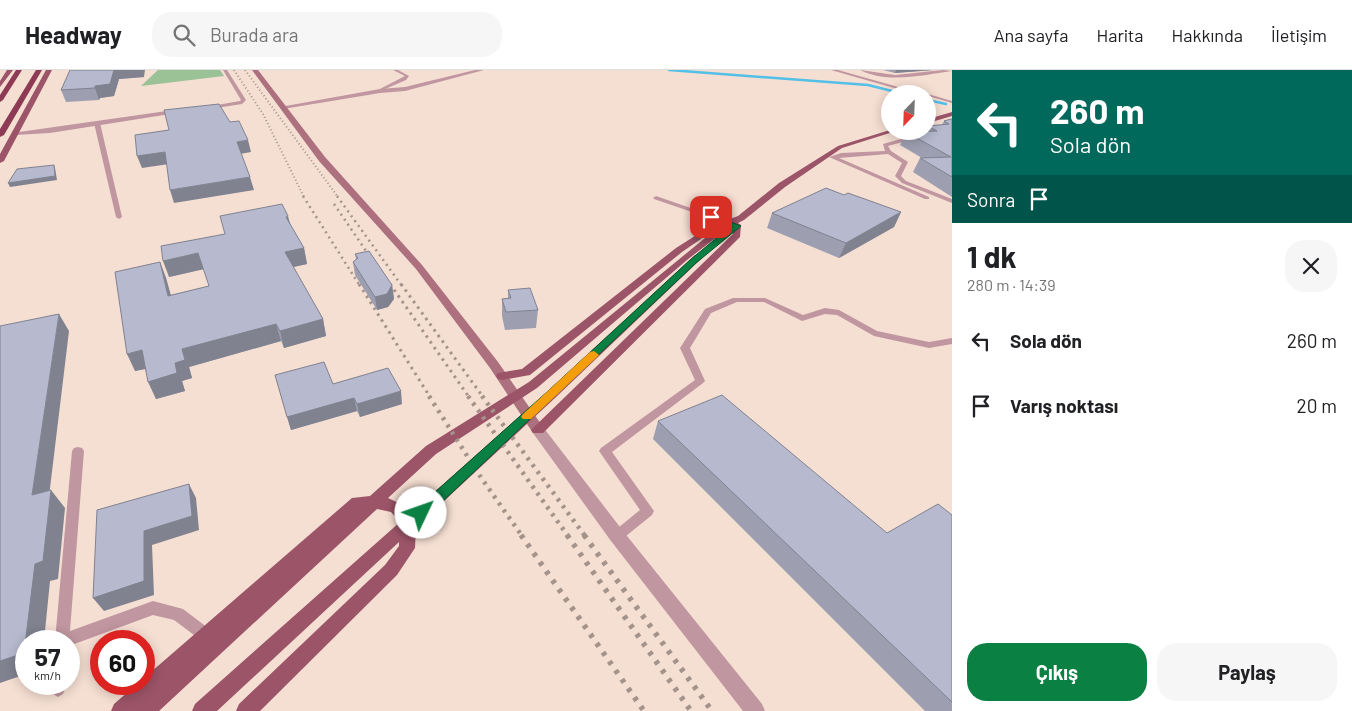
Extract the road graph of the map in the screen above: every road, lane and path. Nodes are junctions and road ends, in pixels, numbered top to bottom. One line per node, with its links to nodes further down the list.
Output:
1 (10, 70): 12 (main road)
2 (19, 70): 16 (highway)
3 (39, 70): 24 (highway)
4 (49, 70): 23 (main road)
5 (226, 70): 18 (lane)
6 (255, 70): 19 (main road)
7 (395, 70): 14 (lane)
8 (482, 70): 14 (street)
9 (833, 70): 13 (lane)
10 (862, 70): 11 (lane)
11 (952, 70)
12 (0, 85)
13 (888, 85)
14 (380, 91): 19 (street)
15 (936, 97): 17 (lane)
16 (0, 100)
17 (952, 102)
18 (240, 103): 22 (street)
19 (283, 107): 37 (main road)
20 (952, 114): 21 (main road)
21 (936, 119)
22 (97, 123): 23 (street); 33 (lane)
23 (15, 133): 29 (main road)
24 (0, 135)
25 (881, 135): 28 (main road)
26 (902, 140): 27 (lane)
27 (889, 152): 28 (lane); 31 (lane)
28 (831, 157): 32 (lane); 34 (main road)
29 (0, 161)
30 (656, 198): 34 (lane)
31 (952, 202)
32 (952, 208)
33 (118, 217)
34 (735, 222): 35 (main road); 37 (main road); 38 (main road)
35 (689, 260): 45 (main road); 46 (main road)
36 (952, 341): 40 (lane)
37 (502, 376): 38 (main road)
38 (538, 430): 40 (street)
39 (78, 451): 41 (lane)
40 (617, 536): 48 (street)
41 (63, 630)
42 (80, 634): 43 (lane)
43 (207, 636): 44 (main road); 47 (main road)
44 (121, 711)
45 (144, 711)
46 (202, 711)
47 (246, 711)
48 (755, 711)

